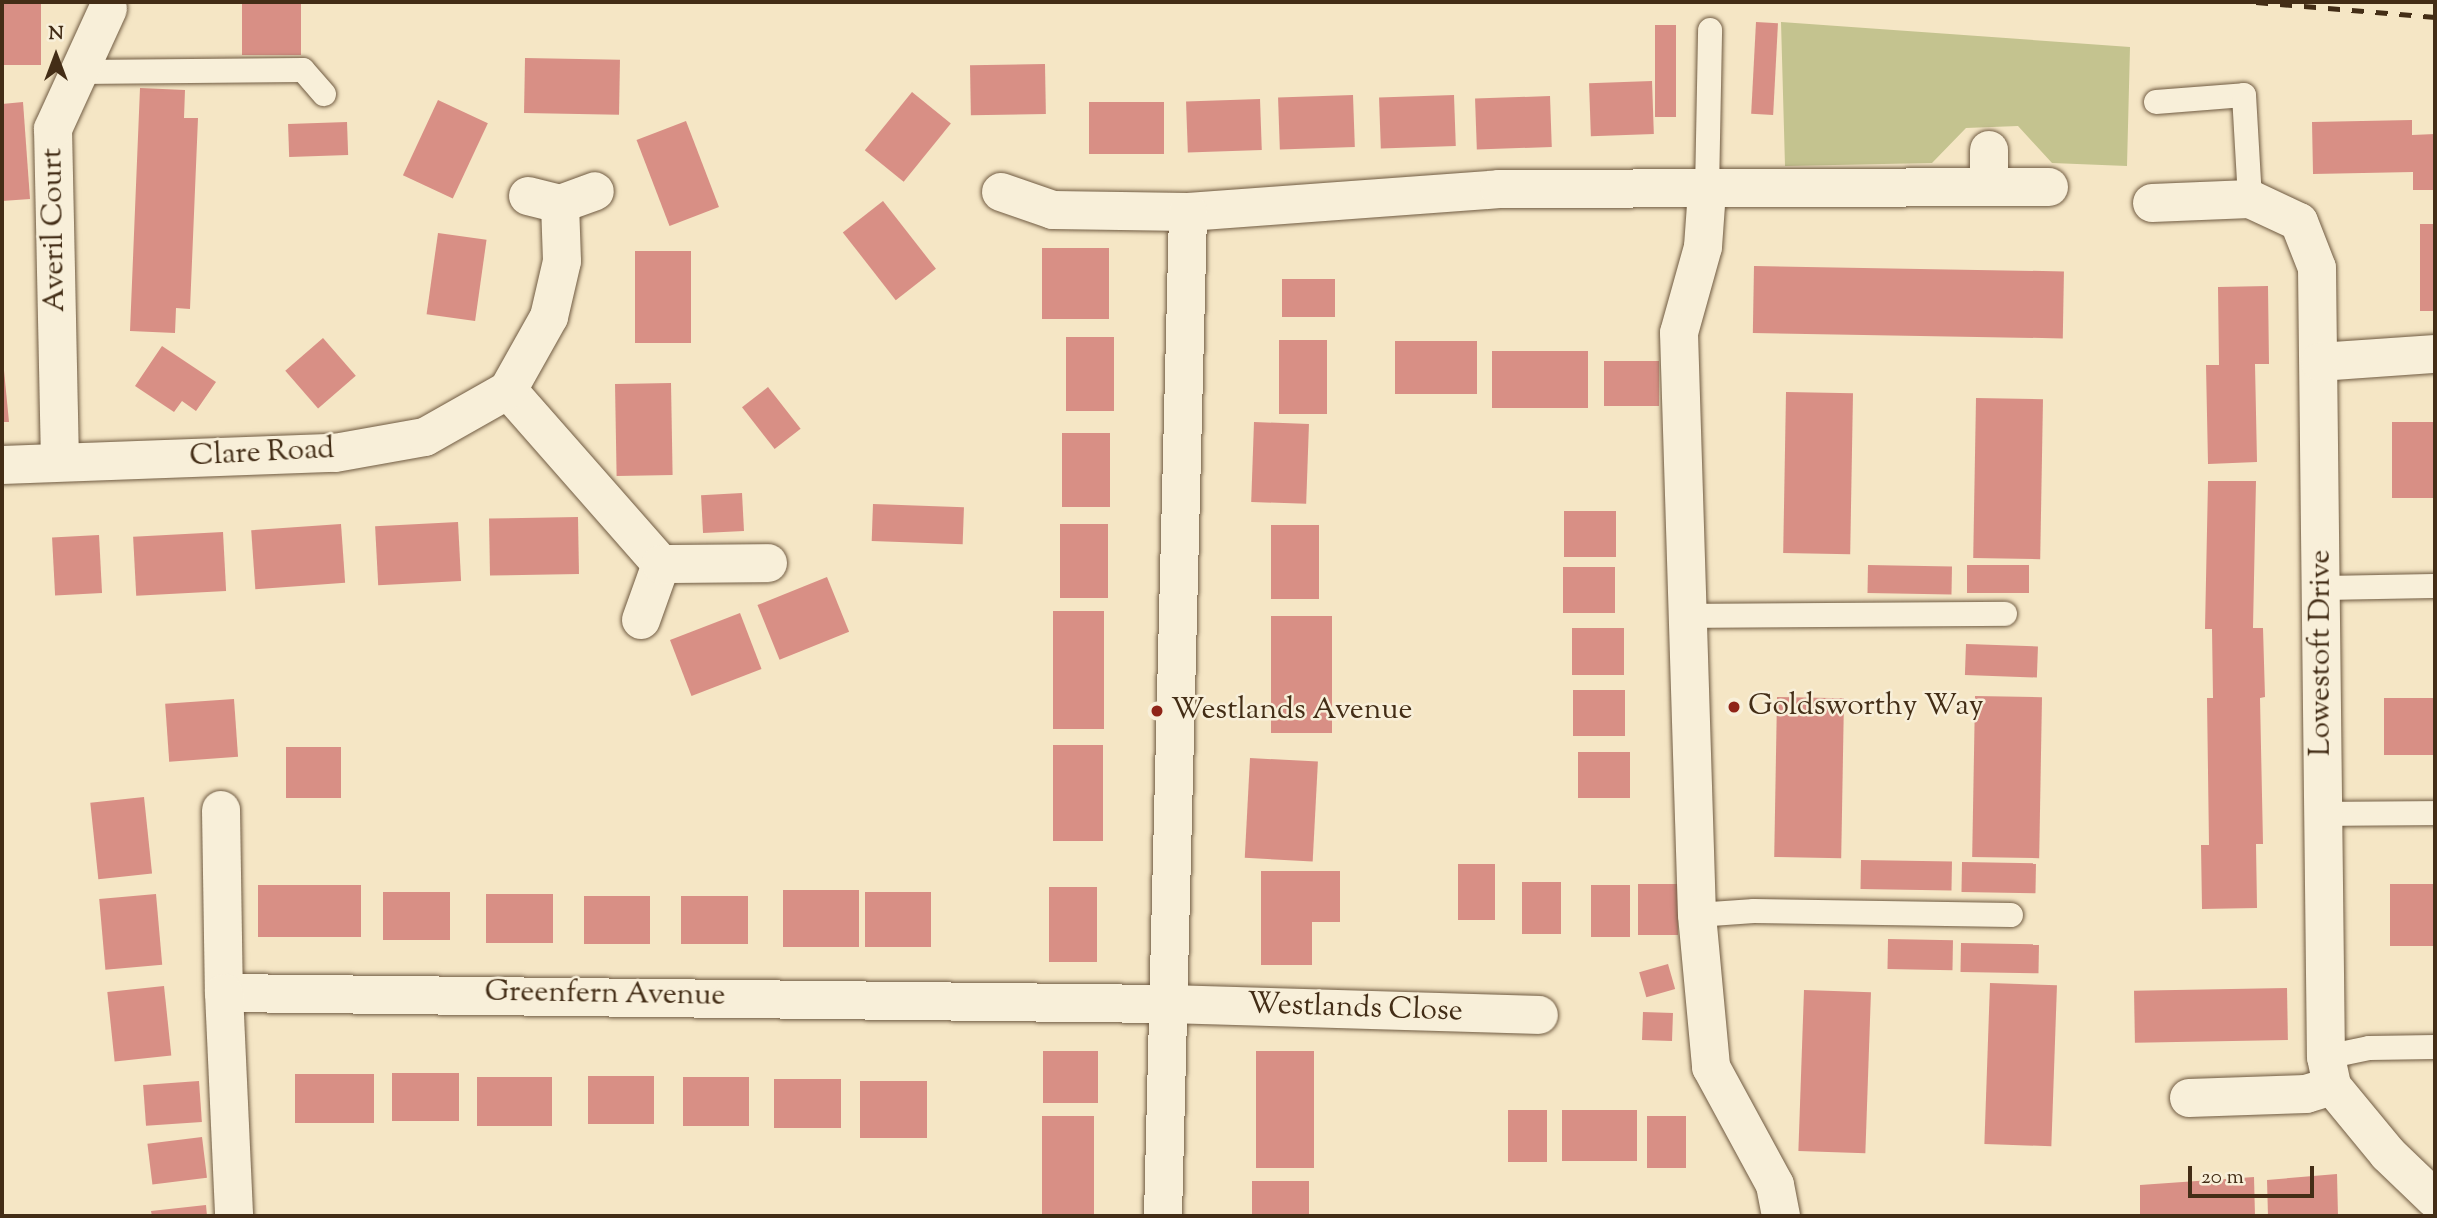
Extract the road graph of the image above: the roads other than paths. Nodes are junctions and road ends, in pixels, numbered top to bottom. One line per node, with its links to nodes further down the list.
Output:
1 (108, 9): 3 (street, Averil Court)
2 (1710, 30): 7 (lane)
3 (79, 72): 4 (lane); 16 (street, Averil Court)
4 (324, 94)
5 (2156, 102): 10 (lane)
6 (2049, 187): 7 (street)
7 (1706, 191): 12 (street); 23 (street)
8 (1001, 192): 12 (street)
9 (561, 197): 15 (street)
10 (2250, 199): 11 (street, Lowestoft Drive); 14 (street, Lowestoft Drive)
11 (2152, 203)
12 (1188, 212): 31 (street)
13 (2435, 354): 14 (street)
14 (2320, 362): 21 (street, Lowestoft Drive)
15 (508, 390): 16 (street, Clare Road); 19 (street)
16 (60, 462): 17 (street, Clare Road)
17 (2, 465)
18 (768, 563): 19 (street)
19 (661, 564): 24 (street)
20 (2435, 586): 21 (lane)
21 (2322, 588): 27 (street, Lowestoft Drive)
22 (2005, 614): 23 (lane)
23 (1686, 616): 28 (street)
24 (641, 620)
25 (221, 810): 30 (street)
26 (2435, 813): 27 (lane)
27 (2323, 814): 34 (street, Lowestoft Drive)
28 (1697, 915): 29 (lane); 39 (street)
29 (2011, 915)
30 (224, 993): 31 (street, Greenfern Avenue); 37 (street)
31 (1170, 1004): 32 (street, Westlands Close); 38 (street)
32 (1539, 1015)
33 (2435, 1047): 34 (lane)
34 (2329, 1071): 35 (street); 36 (street)
35 (2189, 1098)
36 (2435, 1199)
37 (234, 1216)
38 (1163, 1216)
39 (1781, 1216)

